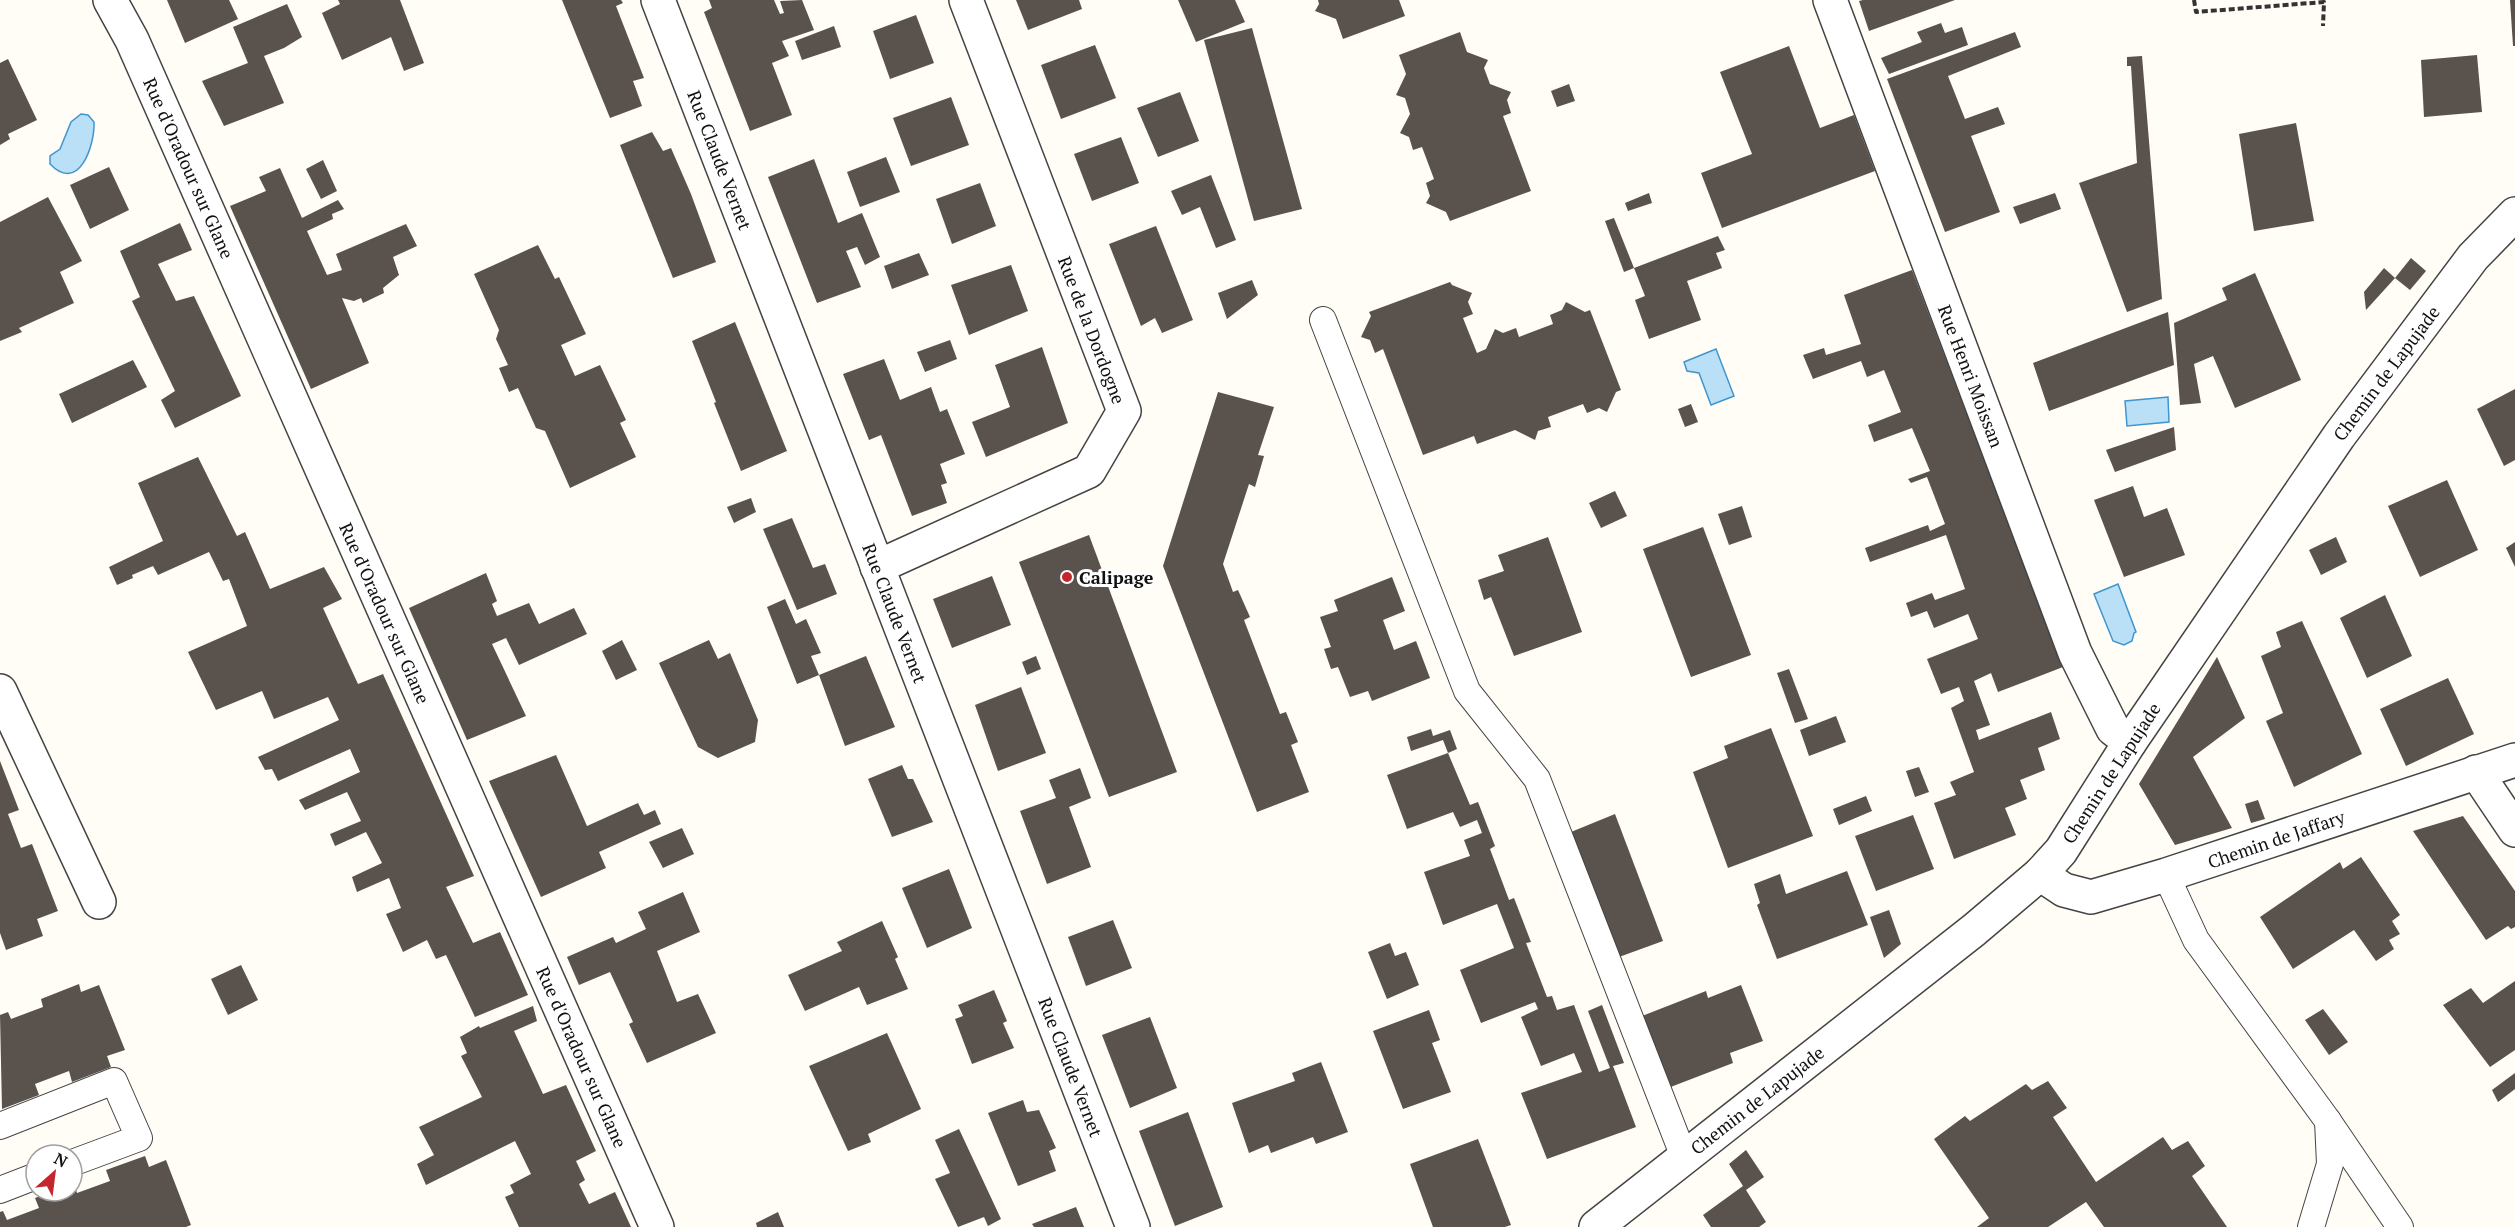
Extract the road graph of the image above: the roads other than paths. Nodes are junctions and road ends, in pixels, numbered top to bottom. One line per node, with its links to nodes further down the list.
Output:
1 (110, 0): 22 (street, Rue d'Oradour sur Glane)
2 (658, 0): 7 (street, Rue Claude Vernet)
3 (966, 0): 7 (street, Rue de la Dordogne)
4 (1830, 0): 9 (street, Rue Henri Moissan)
5 (2515, 214): 9 (street, Chemin de Lapujade)
6 (1323, 320): 18 (lane)
7 (877, 567): 23 (street, Rue Claude Vernet)
8 (0, 691): 15 (street)
9 (2130, 742): 13 (street, Chemin de Lapujade)
10 (2515, 760): 11 (street, Chemin de Jaffary)
11 (2476, 772): 12 (street); 14 (street, Chemin de Jaffary)
12 (2515, 830)
13 (2040, 874): 14 (street, Chemin de Jaffary); 18 (street, Chemin de Lapujade)
14 (2166, 876): 16 (lane)
15 (99, 902)
16 (2328, 1121): 25 (lane); 26 (lane)
17 (0, 1126): 19 (lane)
18 (1684, 1157): 24 (street, Chemin de Lapujade)
19 (84, 1159)
20 (24, 1181): 21 (lane)
21 (0, 1190)
22 (657, 1227)
23 (1133, 1227)
24 (1596, 1227)
25 (2311, 1227)
26 (2400, 1227)

